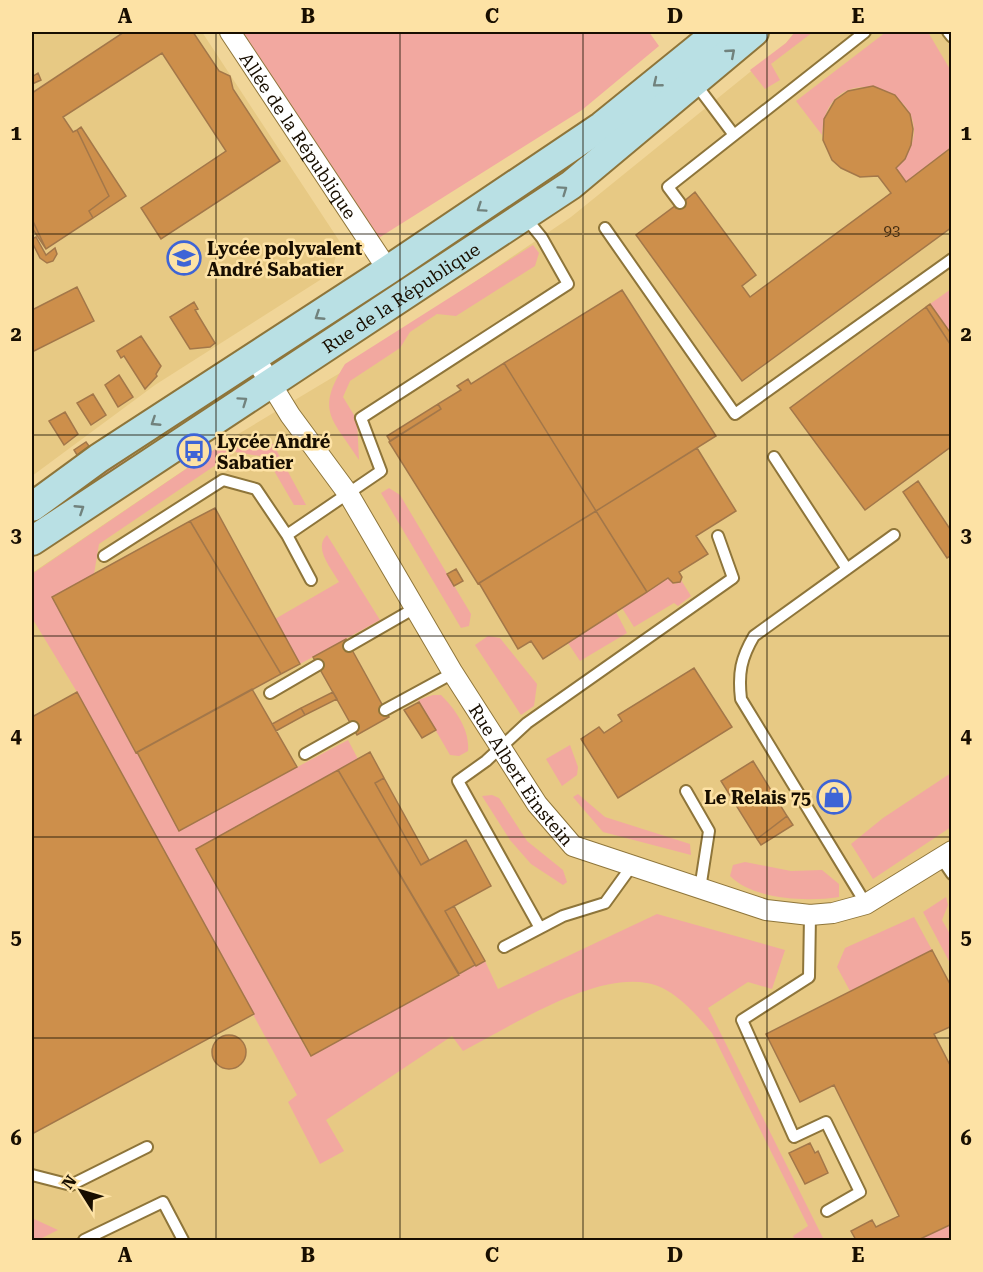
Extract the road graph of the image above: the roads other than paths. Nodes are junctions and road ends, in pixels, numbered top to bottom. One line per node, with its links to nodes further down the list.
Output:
1 (230, 32): 13 (street, Allée de la République)
2 (718, 32): 13 (main road, Rue de la République, one-way to 13)
3 (754, 32): 7 (main road, Rue de la République, one-way to 3)
4 (865, 32): 8 (lane)
5 (948, 32): 6 (lane)
6 (951, 37)
7 (695, 83): 8 (lane); 10 (main road, Rue de la République, one-way to 7)
8 (734, 135): 9 (lane)
9 (680, 203)
10 (525, 216): 15 (main road, Rue de la République); 17 (lane)
11 (605, 228): 12 (lane)
12 (951, 259)
13 (388, 270): 14 (main road, Rue de la République, one-way to 14)
14 (255, 358): 15 (street, Rue Albert Einstein); 18 (main road, Rue de la République, one-way to 18)
15 (269, 383): 17 (street, Rue Albert Einstein); 22 (main road, Rue de la République, one-way to 15)
16 (774, 457): 24 (lane)
17 (349, 495): 19 (lane); 26 (street, Rue Albert Einstein)
18 (32, 507)
19 (287, 535): 23 (lane); 25 (lane)
20 (894, 535): 24 (lane)
21 (718, 536): 33 (lane)
22 (32, 541)
23 (104, 556)
24 (847, 569): 39 (lane)
25 (311, 580)
26 (415, 608): 27 (lane); 29 (street, Rue Albert Einstein)
27 (350, 646)
28 (318, 664): 30 (lane)
29 (453, 673): 31 (lane); 33 (street, Rue Albert Einstein)
30 (270, 693)
31 (385, 710)
32 (353, 727): 34 (lane)
33 (502, 746): 37 (street, Rue Albert Einstein); 41 (lane)
34 (305, 754)
35 (686, 791): 38 (lane)
36 (948, 861): 39 (street, Rue Albert Einstein)
37 (631, 867): 38 (street, Rue Albert Einstein); 41 (lane)
38 (700, 889): 40 (street, Rue Albert Einstein)
39 (866, 904): 40 (street, Rue Albert Einstein)
40 (810, 915): 45 (lane)
41 (540, 928): 42 (lane)
42 (504, 947)
43 (147, 1147): 44 (lane)
44 (32, 1175)
45 (827, 1211)
46 (84, 1240): 47 (lane)
47 (183, 1240)

